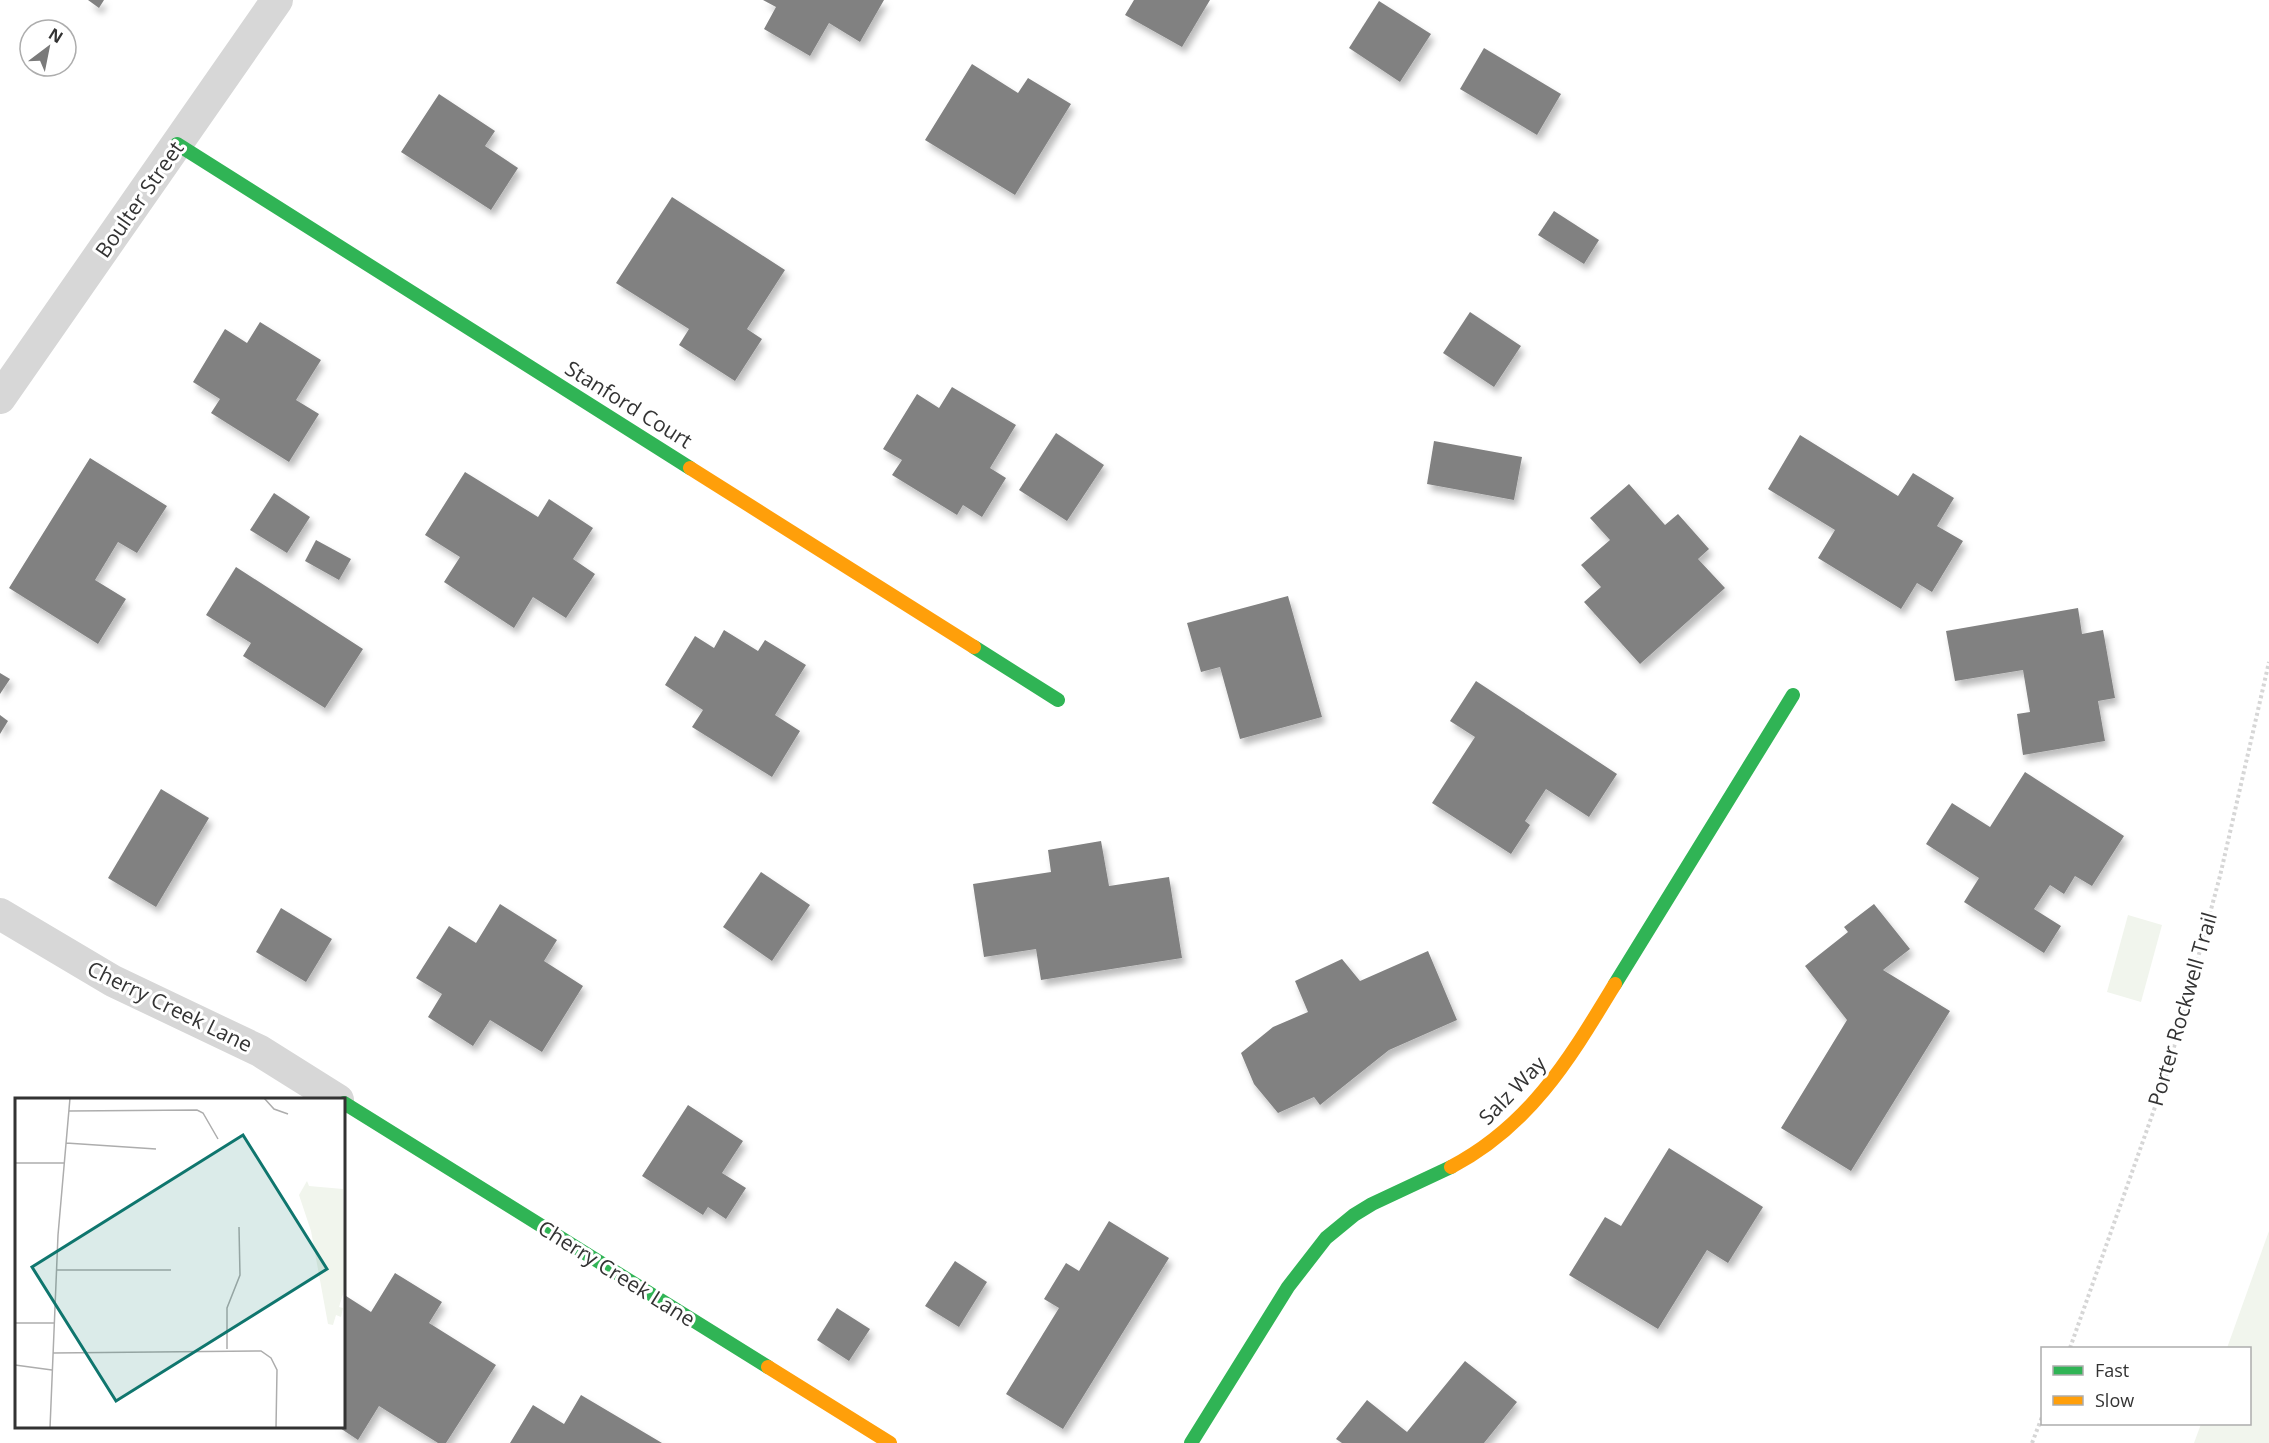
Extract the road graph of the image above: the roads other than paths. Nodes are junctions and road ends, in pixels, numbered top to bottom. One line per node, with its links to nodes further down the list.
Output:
1 (277, 0): 2 (street, Boulter Street)
2 (177, 144): 3 (street, Boulter Street); 5 (street, Stanford Court)
3 (0, 398)
4 (1793, 695): 10 (street, Salz Way)
5 (1059, 700)
6 (0, 914): 7 (street, Cherry Creek Lane)
7 (335, 1098)
8 (345, 1104): 9 (street, Cherry Creek Lane)
9 (890, 1443)
10 (1191, 1443)

